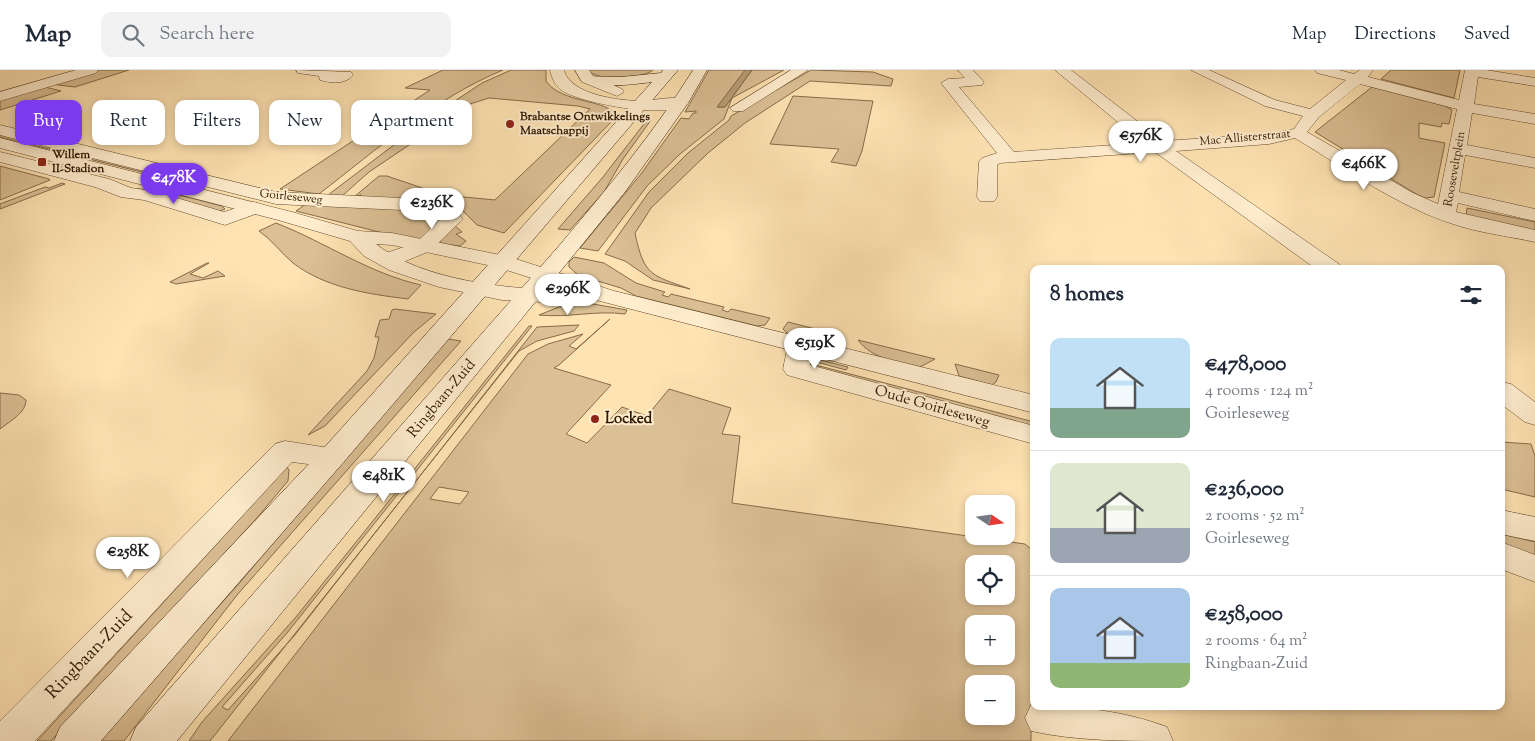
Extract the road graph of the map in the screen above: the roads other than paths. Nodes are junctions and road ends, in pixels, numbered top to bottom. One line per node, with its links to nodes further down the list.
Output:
1 (91, 70): 16 (street)
2 (303, 70): 12 (street)
3 (557, 70): 17 (street)
4 (700, 70): 18 (street, Ringbaan-Zuid)
5 (801, 70): 20 (street)
6 (965, 70): 28 (street)
7 (1062, 70): 26 (street)
8 (1198, 70): 21 (street)
9 (1322, 70): 14 (street)
10 (1472, 71): 15 (street); 19 (street, Rooseveltplein)
11 (668, 73): 13 (street); 17 (street)
12 (328, 74)
13 (584, 74): 17 (street)
14 (1363, 74): 19 (street); 21 (street)
15 (1535, 82)
16 (0, 97)
17 (645, 101): 18 (street); 41 (street)
18 (680, 103): 43 (street, Ringbaan-Zuid)
19 (1467, 107): 22 (street); 27 (street, Rooseveltplein)
20 (738, 108)
21 (1312, 114): 24 (street)
22 (1535, 119)
23 (0, 130): 39 (street, Goirleseweg)
24 (1298, 133): 26 (street, Mac Allisterstraat); 34 (street, Rooseveltplein)
25 (0, 143): 31 (street, Goirleseweg)
26 (1158, 146): 28 (street, Mac Allisterstraat); 42 (street)
27 (1457, 148): 30 (street); 34 (street, Rooseveltplein)
28 (1009, 156): 33 (street, Mac Allisterstraat)
29 (0, 157): 32 (street)
30 (1535, 163)
31 (148, 180): 32 (street); 35 (street, Goirleseweg)
32 (121, 191): 35 (street)
33 (987, 197)
34 (1448, 206): 36 (street); 37 (street)
35 (254, 208): 38 (street, Goirleseweg)
36 (1535, 215)
37 (1535, 236)
38 (357, 237): 39 (street, Goirleseweg); 40 (street, Goirleseweg)
39 (423, 247): 40 (street, Goirleseweg); 41 (street, Goirleseweg)
40 (388, 260): 44 (street, Goirleseweg)
41 (502, 262): 43 (street, Goirleseweg); 44 (street)
42 (1325, 265)
43 (538, 285): 44 (street, Goirleseweg); 45 (street, Oude Goirleseweg); 58 (street, Ringbaan-Zuid)
44 (479, 289): 50 (street)
45 (801, 345): 47 (street, Oude Goirleseweg); 49 (street, Oude Goirleseweg)
46 (1505, 393): 48 (street)
47 (1030, 403)
48 (1535, 416)
49 (1030, 434)
50 (332, 457): 56 (street, Ringbaan-Zuid); 57 (street)
51 (1505, 523): 52 (street)
52 (1535, 529)
53 (1505, 557): 54 (street)
54 (1535, 569)
55 (1045, 722): 59 (street)
56 (8, 741)
57 (75, 741)
58 (151, 741)
59 (1152, 741)

